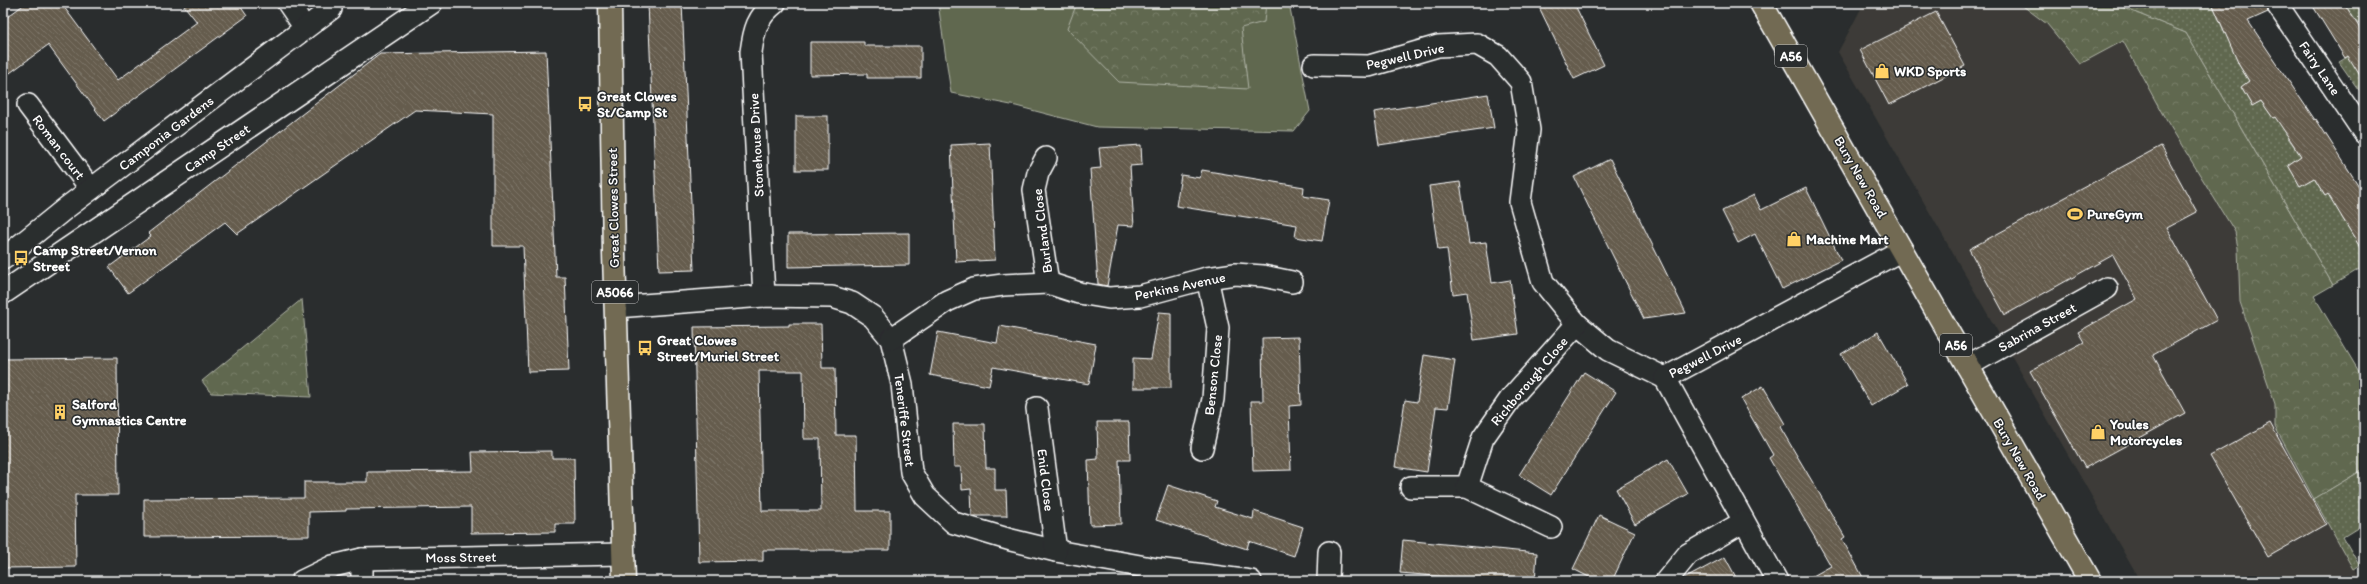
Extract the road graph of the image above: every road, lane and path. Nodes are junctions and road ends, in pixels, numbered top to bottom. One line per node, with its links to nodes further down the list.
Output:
1 (288, 3): 8 (street)
2 (431, 3): 20 (main road, Camp Street)
3 (610, 3): 22 (main road, Great Clowes Street / A5066)
4 (775, 3): 21 (street, Stonehouse Drive)
5 (1761, 3): 14 (main road, Bury New Road / A56)
6 (2276, 3): 11 (street, Fairy Lane)
7 (330, 9): 8 (street, Camponia Gardens)
8 (305, 28): 13 (street, Camponia Gardens)
9 (1314, 65): 23 (street, Pegwell Drive)
10 (28, 106): 13 (street, Roman court)
11 (2362, 126)
12 (1046, 158): 18 (street, Burland Close)
13 (91, 189): 15 (street, Camponia Gardens)
14 (1902, 250): 25 (main road, Bury New Road / A56); 26 (street, Pegwell Drive)
15 (3, 259)
16 (1207, 278): 17 (street, Perkins Avenue); 18 (street, Perkins Avenue); 28 (street, Benson Close)
17 (1292, 282)
18 (1048, 283): 24 (street, Perkins Avenue)
19 (2107, 288): 25 (street, Sabrina Street)
20 (3, 293)
21 (764, 296): 22 (street, Teneriffe Street); 24 (street, Teneriffe Street)
22 (616, 307): 35 (main road, Great Clowes Street / A5066)
23 (1577, 324): 26 (street, Pegwell Drive); 30 (street, Richborough Close)
24 (891, 339): 33 (street, Teneriffe Street)
25 (1967, 366): 44 (main road, Bury New Road / A56)
26 (1665, 378): 31 (street)
27 (1037, 408): 33 (street, Enid Close)
28 (1202, 448)
29 (1411, 487): 30 (street)
30 (1467, 487): 32 (street)
31 (1743, 522): 42 (street); 43 (street)
32 (1551, 527)
33 (1056, 551): 40 (street, Teneriffe Street)
34 (1328, 552): 41 (street)
35 (623, 554): 36 (street, Moss Street); 39 (main road, Great Clowes Street / A5066)
36 (362, 559): 37 (street, Moss Street); 38 (street)
37 (302, 581)
38 (362, 581)
39 (624, 581)
40 (1251, 581)
41 (1328, 581)
42 (1666, 581)
43 (1777, 581)
44 (2090, 581)

